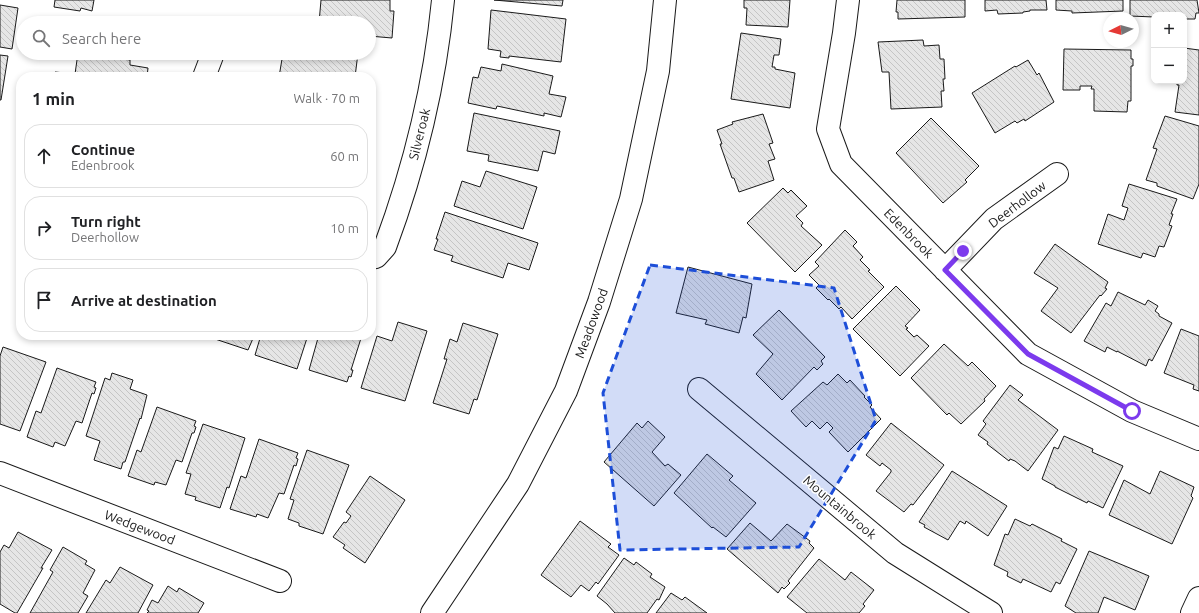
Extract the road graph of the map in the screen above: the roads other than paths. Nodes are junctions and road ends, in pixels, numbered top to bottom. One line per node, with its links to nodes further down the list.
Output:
1 (443, 0): 7 (street, Silveroak)
2 (665, 0): 14 (street, Meadowood)
3 (848, 0): 8 (street, Edenbrook)
4 (210, 60): 5 (street)
5 (206, 72)
6 (1057, 174): 8 (street, Deerhollow)
7 (376, 257)
8 (945, 270): 10 (street, Edenbrook)
9 (699, 389): 15 (street, Mountainbrook)
10 (1199, 439)
11 (0, 473): 12 (street, Wedgewood)
12 (280, 581)
13 (1199, 598): 16 (street)
14 (432, 613)
15 (991, 613)
16 (1192, 613)

